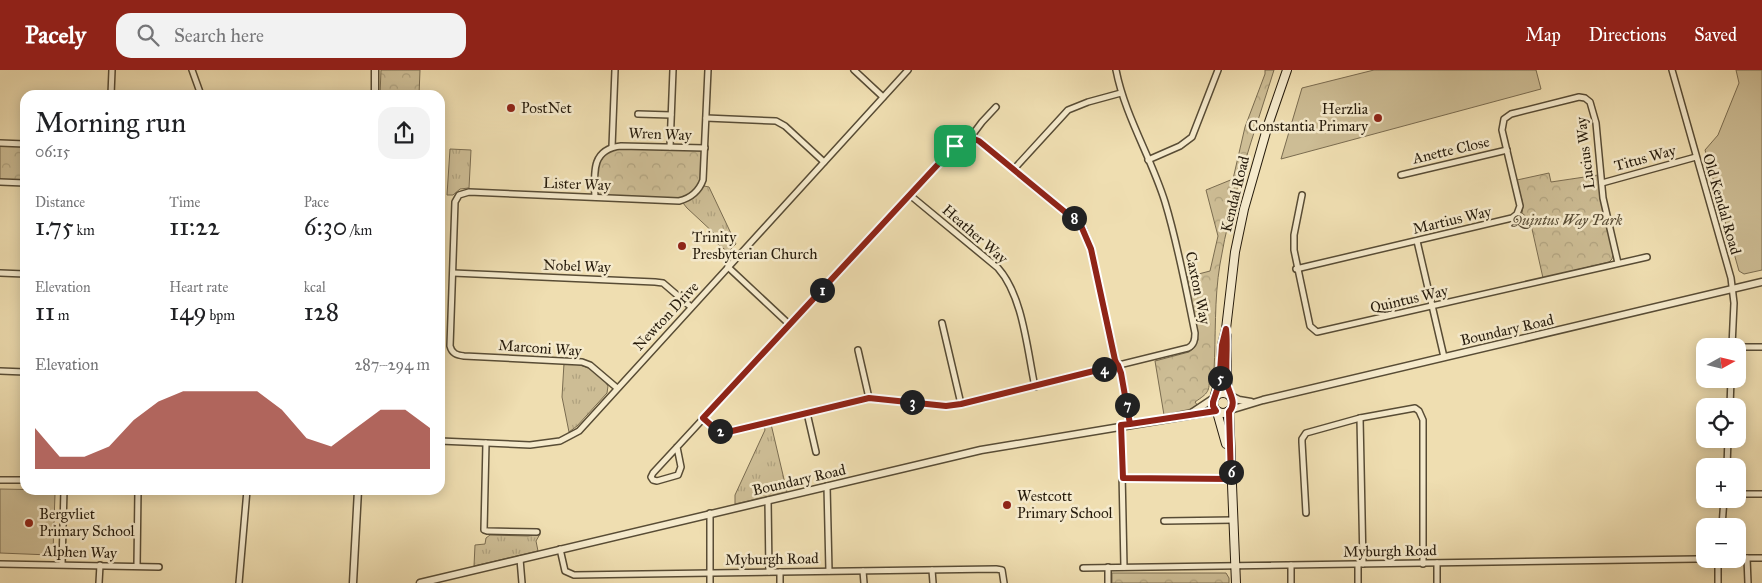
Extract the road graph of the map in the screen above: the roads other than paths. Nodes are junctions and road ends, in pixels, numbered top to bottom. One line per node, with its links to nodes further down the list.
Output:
1 (112, 70): 13 (street)
2 (192, 70): 14 (street)
3 (376, 70): 15 (street)
4 (615, 70): 26 (street)
5 (673, 70): 21 (street)
6 (708, 70): 22 (street, Wren Way)
7 (854, 70): 17 (street)
8 (908, 70): 17 (street, Newton Drive)
9 (1116, 70): 16 (street, Caxton Way)
10 (1218, 70): 31 (street)
11 (1287, 70): 56 (main road, Kendal Road)
12 (1672, 70): 30 (street, Old Kendal Road)
13 (111, 90)
14 (199, 90)
15 (374, 90)
16 (1121, 93): 31 (street, Caxton Way); 33 (street)
17 (883, 97): 32 (street, Newton Drive)
18 (1588, 100): 29 (street, Martius Way); 37 (street, Lucius Way)
19 (996, 107): 23 (street)
20 (638, 114): 21 (street)
21 (671, 115): 27 (street)
22 (706, 118): 28 (street, Wren Way); 32 (street)
23 (970, 138): 33 (street); 40 (street)
24 (0, 143): 25 (street)
25 (20, 144)
26 (612, 147): 27 (street, Wren Way); 41 (street, Wren Way)
27 (670, 147): 28 (street, Wren Way)
28 (704, 148): 38 (street, Wren Way)
29 (1507, 150): 34 (street, Anette Close); 42 (street, Martius Way)
30 (1696, 157): 37 (street, Titus Way); 51 (street, Old Kendal Road)
31 (1148, 160): 62 (street, Caxton Way)
32 (824, 162): 45 (street, Newton Drive)
33 (1014, 169): 62 (street)
34 (1401, 175)
35 (0, 182): 36 (street)
36 (20, 183)
37 (1602, 183): 44 (street, Lucius Way)
38 (693, 195): 41 (street, Lister Way)
39 (1302, 195): 46 (street, Quintus Way)
40 (910, 196): 55 (street); 65 (street, Heather Way)
41 (594, 197): 48 (street, Lister Way)
42 (1417, 241): 46 (street, Martius Way); 53 (street)
43 (1647, 257): 44 (street, Quintus Way)
44 (1618, 263): 53 (street, Quintus Way)
45 (728, 267): 52 (street, Newton Drive); 55 (street)
46 (1296, 269): 53 (street, Quintus Way)
47 (0, 273): 49 (street)
48 (453, 273): 52 (street, Nobel Way); 66 (street, Marconi Way)
49 (20, 274)
50 (1762, 282): 51 (street, Boundary Road)
51 (1733, 289): 57 (street, Old Kendal Road); 61 (street, Boundary Road)
52 (690, 307): 66 (street, Newton Drive)
53 (1432, 307): 61 (street)
54 (942, 324): 71 (street)
55 (790, 325): 76 (street)
56 (1226, 329): 67 (main road, Kendal Road); 68 (main road, Kendal Road)
57 (1732, 338)
58 (1762, 347): 59 (street)
59 (1746, 348)
60 (858, 350): 69 (street)
61 (1444, 357): 70 (street, Boundary Road)
62 (1118, 365): 65 (street, Caxton Way); 78 (street)
63 (0, 371): 64 (street)
64 (20, 372)
65 (1034, 386): 71 (street, Caxton Way)
66 (617, 388): 81 (street, Newton Drive)
67 (1230, 395): 68 (main road); 70 (street, Boundary Road); 73 (main road)
68 (1214, 397): 72 (main road); 75 (street, Boundary Road)
69 (869, 398): 71 (street, Caxton Way); 74 (street, Caxton Way)
70 (1257, 402): 73 (street, Boundary Road)
71 (961, 404)
72 (1217, 411): 73 (main road); 75 (street, Boundary Road); 84 (main road)
73 (1230, 411): 84 (main road)
74 (807, 413): 76 (street, Caxton Way); 83 (street)
75 (1187, 414): 78 (street, Boundary Road)
76 (703, 418): 82 (street)
77 (1360, 418): 98 (street); 110 (street); 111 (street)
78 (1130, 424): 79 (street, Boundary Road)
79 (1121, 425): 85 (street); 89 (street, Boundary Road)
80 (445, 441): 81 (street, Newton Drive)
81 (486, 444): 101 (street)
82 (677, 447): 82 (street)
83 (816, 452)
84 (1231, 465): 86 (main road)
85 (1123, 478): 86 (street); 118 (street)
86 (1231, 479): 99 (main road)
87 (0, 480): 88 (street)
88 (20, 480)
89 (827, 486): 96 (street, Boundary Road); 122 (street)
90 (1746, 494): 91 (street)
91 (1762, 494)
92 (64, 495): 109 (street)
93 (138, 495): 115 (street)
94 (247, 495): 128 (street)
95 (358, 495): 129 (street)
96 (768, 500): 97 (street, Boundary Road); 124 (street)
97 (710, 513): 102 (street, Boundary Road); 126 (street)
98 (1306, 514)
99 (1234, 520): 100 (street); 112 (main road)
100 (1164, 521)
101 (537, 532)
102 (560, 549): 105 (street, Boundary Road); 126 (street, Myburgh Road)
103 (1748, 558): 104 (street); 143 (street)
104 (1762, 558)
105 (520, 559): 130 (street, Boundary Road); 131 (street)
106 (1696, 559): 107 (street, Myburgh Road)
107 (1437, 563): 111 (street, Myburgh Road); 141 (street)
108 (0, 564): 109 (street, Alphen Way)
109 (62, 564): 114 (street, Alphen Way)
110 (1360, 564): 111 (street, Myburgh Road); 113 (street, Myburgh Road); 140 (street)
111 (1422, 564)
112 (1236, 565): 113 (street, Myburgh Road); 118 (street, Myburgh Road); 138 (main road)
113 (1291, 565): 139 (street)
114 (100, 566): 115 (street, Alphen Way); 127 (street)
115 (137, 566): 116 (street, Alphen Way)
116 (159, 567)
117 (1108, 567): 118 (street, Myburgh Road); 119 (street, Myburgh Road); 137 (street)
118 (1124, 567)
119 (1083, 568)
120 (1718, 568): 142 (street)
121 (932, 570): 123 (street, Myburgh Road); 135 (street); 136 (street, Myburgh Road)
122 (829, 571): 123 (street, Myburgh Road); 125 (street, Myburgh Road)
123 (863, 571): 134 (street)
124 (769, 572): 125 (street, Myburgh Road); 126 (street, Myburgh Road)
125 (780, 572): 133 (street)
126 (710, 573): 132 (street)
127 (99, 583)
128 (238, 583)
129 (353, 583)
130 (420, 583)
131 (522, 583)
132 (710, 583)
133 (780, 583)
134 (864, 583)
135 (933, 583)
136 (1004, 583)
137 (1108, 583)
138 (1236, 583)
139 (1291, 583)
140 (1358, 583)
141 (1438, 583)
142 (1718, 583)
143 (1748, 583)

